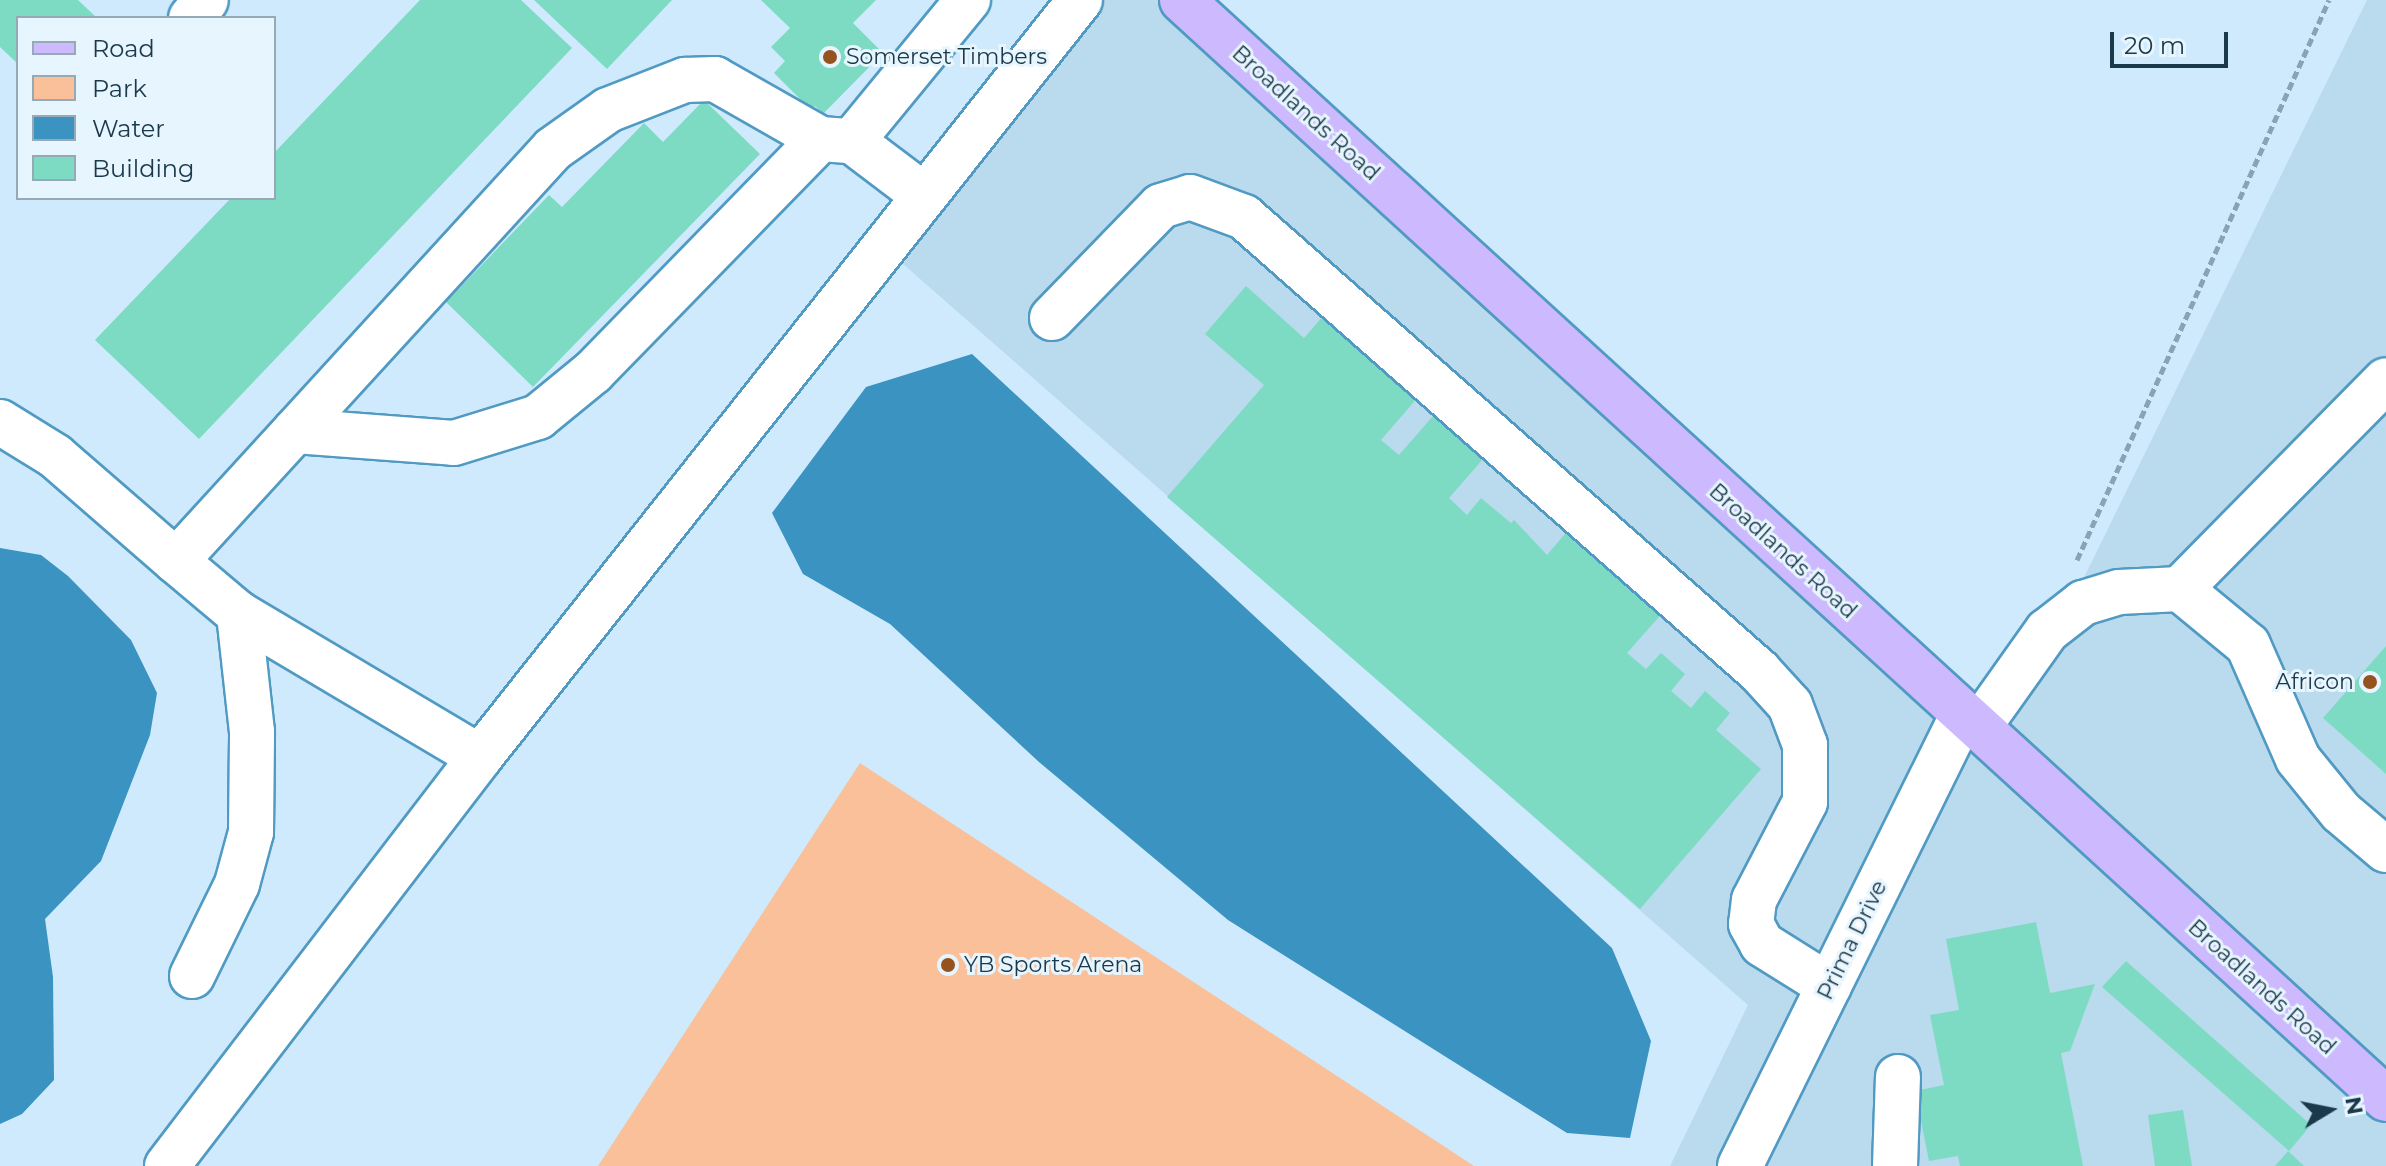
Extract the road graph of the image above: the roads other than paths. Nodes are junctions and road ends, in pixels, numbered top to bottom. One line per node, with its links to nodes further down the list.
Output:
1 (206, 0): 5 (street)
2 (968, 0): 6 (street)
3 (1080, 0): 7 (street)
4 (1182, 0): 15 (main road, Broadlands Road)
5 (193, 16)
6 (836, 140): 7 (street); 11 (street); 11 (street)
7 (922, 194): 16 (street)
8 (1052, 318): 19 (street)
9 (2386, 380): 13 (street)
10 (0, 422): 12 (street)
11 (295, 431): 12 (street)
12 (176, 561): 14 (street)
13 (2180, 589): 15 (street, Prima Drive); 17 (street)
14 (239, 614): 16 (street); 18 (street)
15 (1971, 721): 19 (street, Prima Drive); 21 (main road, Broadlands Road)
16 (480, 757): 22 (street)
17 (2386, 850)
18 (192, 976)
19 (1829, 986): 23 (street, Prima Drive)
20 (1898, 1077): 24 (street)
21 (2386, 1099)
22 (167, 1166)
23 (1740, 1166)
24 (1895, 1166)

